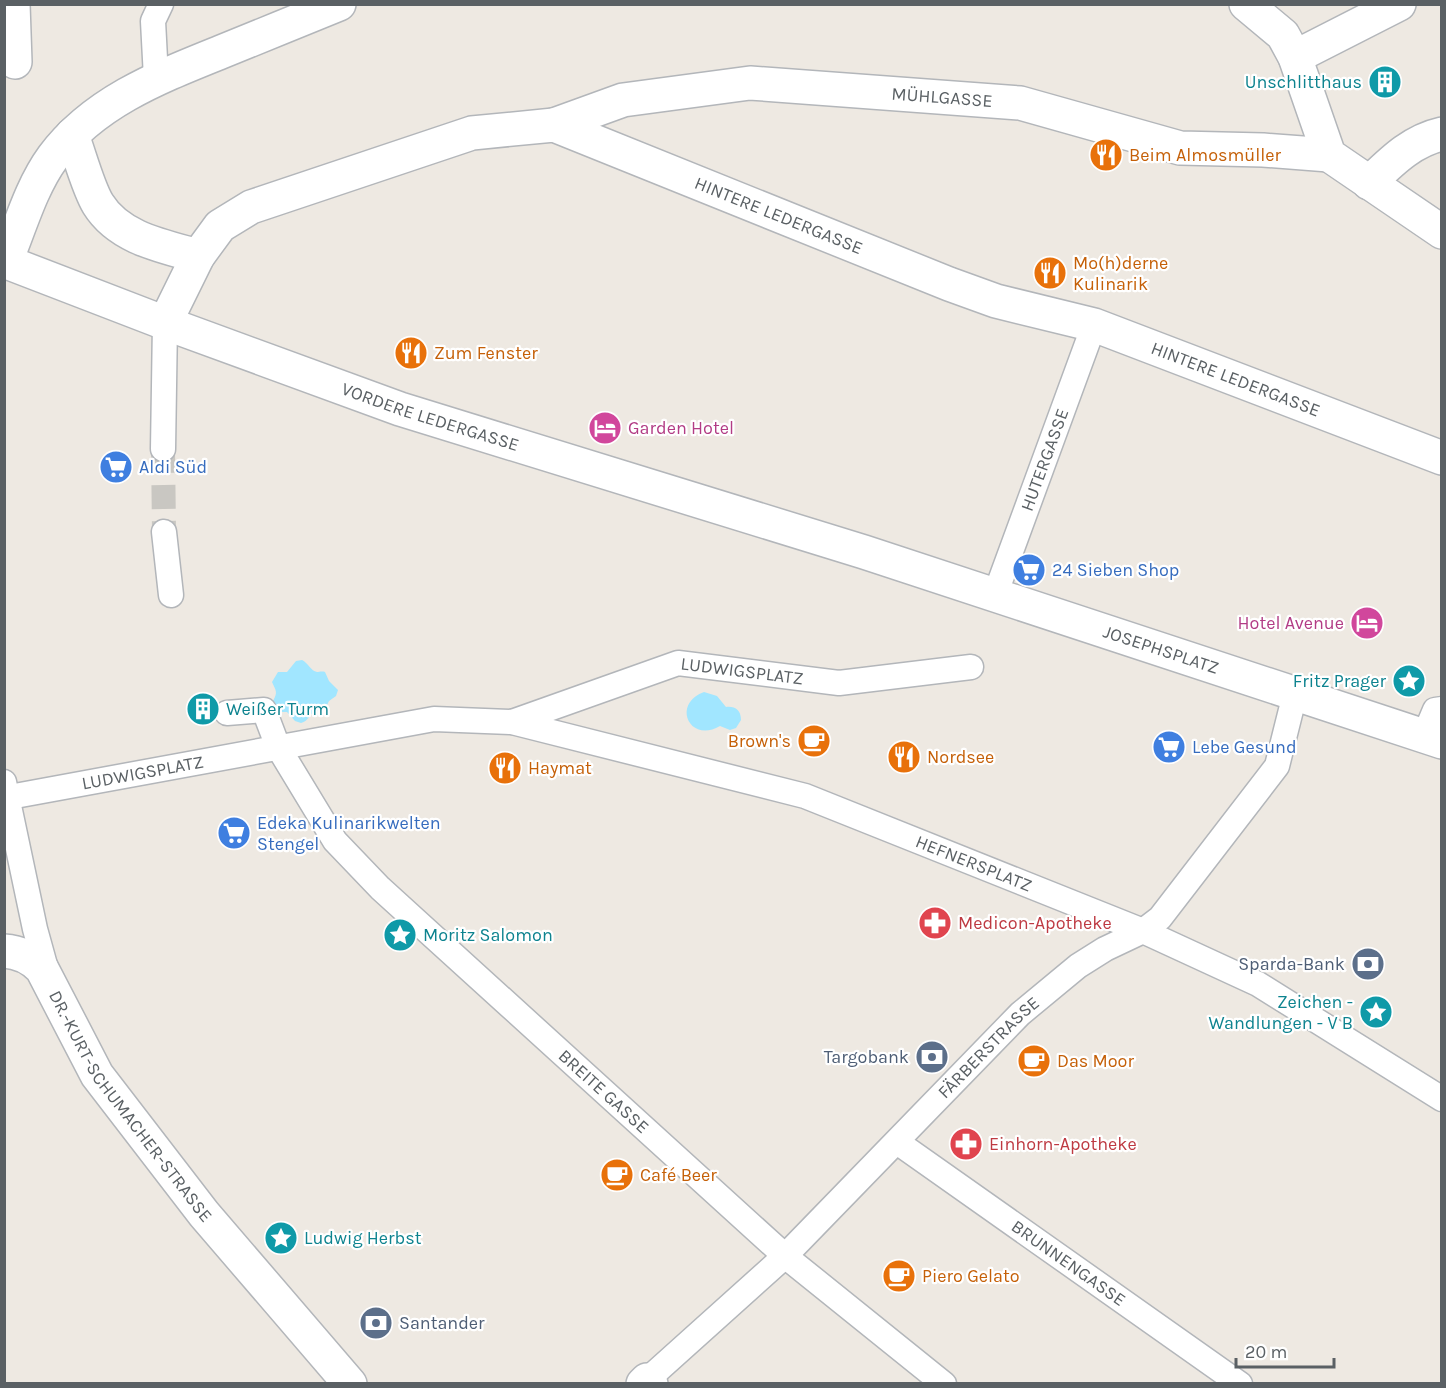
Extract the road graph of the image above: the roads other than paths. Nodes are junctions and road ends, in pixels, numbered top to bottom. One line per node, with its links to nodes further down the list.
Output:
1 (13, 4): 7 (street)
2 (161, 4): 8 (street)
3 (339, 4): 8 (street)
4 (1246, 4): 6 (street)
5 (1399, 4): 6 (street)
6 (1296, 49): 12 (street)
7 (15, 62)
8 (156, 78): 11 (street)
9 (554, 125): 12 (street, MÜHLGASSE); 15 (street, HINTERE LEDERGASSE); 18 (street, HINTERE LEDERGASSE)
10 (1442, 134): 13 (street)
11 (72, 135): 15 (street); 16 (street)
12 (1329, 155): 13 (street)
13 (1369, 183): 14 (street)
14 (1442, 232)
15 (198, 256): 17 (street, HINTERE LEDERGASSE)
16 (5, 262): 17 (street, VORDERE LEDERGASSE)
17 (165, 323): 19 (street); 22 (street, VORDERE LEDERGASSE)
18 (1094, 325): 20 (street, HINTERE LEDERGASSE); 24 (street, HUTERGASSE)
19 (163, 449)
20 (1442, 458)
21 (164, 532): 23 (street)
22 (864, 552): 24 (street, JOSEPHSPLATZ)
23 (171, 595)
24 (995, 595): 26 (street, JOSEPHSPLATZ)
25 (971, 667): 29 (street, LUDWIGSPLATZ)
26 (1295, 694): 30 (street, JOSEPHSPLATZ); 34 (street, FÄRBERSTRASSE)
27 (1442, 709): 30 (street, JOSEPHSPLATZ)
28 (226, 713): 31 (street)
29 (512, 722): 31 (street, LUDWIGSPLATZ); 33 (street, LUDWIGSPLATZ)
30 (1433, 739)
31 (278, 747): 32 (street, LUDWIGSPLATZ); 39 (street, BREITE GASSE)
32 (6, 793): 36 (street, DR.-KURT-SCHUMACHER-STRASSE)
33 (805, 796): 34 (street, HEFNERSPLATZ)
34 (1143, 931): 37 (street, HEFNERSPLATZ); 38 (street, FÄRBERSTRASSE)
35 (4, 951): 36 (street)
36 (49, 980): 41 (street, DR.-KURT-SCHUMACHER-STRASSE)
37 (1442, 1099)
38 (897, 1142): 39 (street, FÄRBERSTRASSE); 43 (street, BRUNNENGASSE)
39 (785, 1256): 40 (street, FÄRBERSTRASSE); 42 (street, BREITE GASSE)
40 (647, 1382)
41 (350, 1383)
42 (944, 1383)
43 (1240, 1383)

